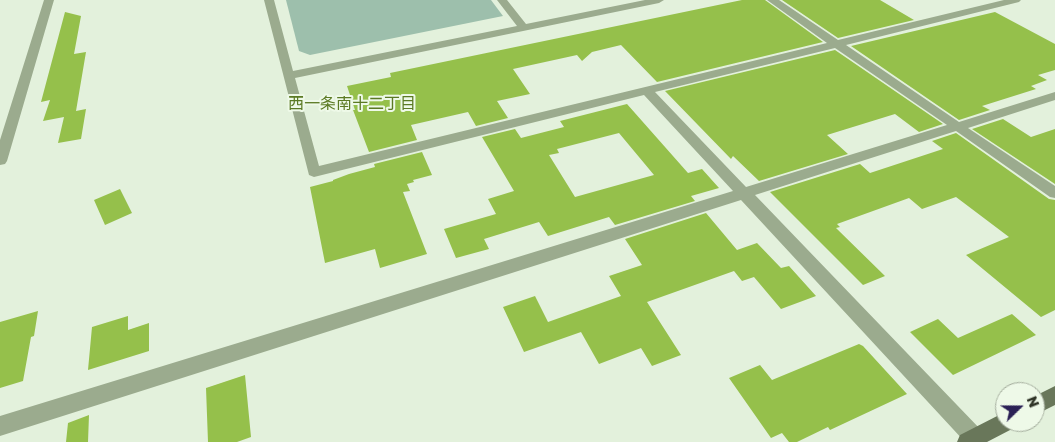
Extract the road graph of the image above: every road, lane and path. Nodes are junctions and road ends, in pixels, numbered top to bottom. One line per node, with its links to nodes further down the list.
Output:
1 (49, 0): 13 (street)
2 (269, 0): 9 (street)
3 (502, 0): 7 (street)
4 (772, 0): 8 (street)
5 (1016, 0): 8 (street)
6 (652, 1): 7 (street)
7 (524, 28): 9 (street)
8 (837, 44): 10 (street); 12 (street)
9 (288, 76): 10 (street)
10 (646, 91): 15 (street)
11 (1055, 96): 12 (street)
12 (959, 126): 14 (street); 15 (street)
13 (0, 161)
14 (1055, 193)
15 (743, 194): 16 (street); 18 (street)
16 (0, 426)
17 (995, 427): 18 (main road)
18 (971, 440)

